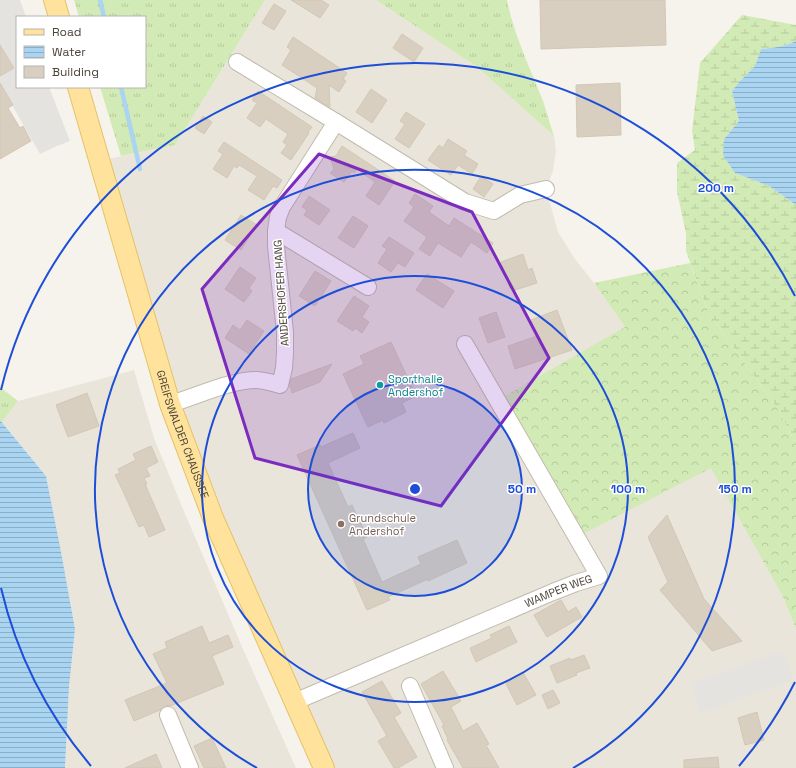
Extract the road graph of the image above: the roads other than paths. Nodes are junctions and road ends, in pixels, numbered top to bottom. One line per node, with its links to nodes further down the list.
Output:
1 (54, 0): 2 (main road)
2 (59, 16)
3 (237, 62): 5 (street)
4 (78, 88): 10 (main road, GREIFSWALDER CHAUSSEE)
5 (336, 122): 6 (street); 7 (street, ANDERSHOFER HANG)
6 (546, 189)
7 (276, 231): 8 (street, ANDERSHOFER HANG); 10 (street, ANDERSHOFER HANG)
8 (368, 287)
9 (465, 344): 12 (street, WAMPER WEG)
10 (170, 404): 12 (main road, GREIFSWALDER CHAUSSEE)
11 (410, 686): 14 (street)
12 (294, 702): 16 (main road, GREIFSWALDER CHAUSSEE)
13 (168, 715): 15 (street)
14 (440, 767)
15 (190, 768)
16 (324, 768)

